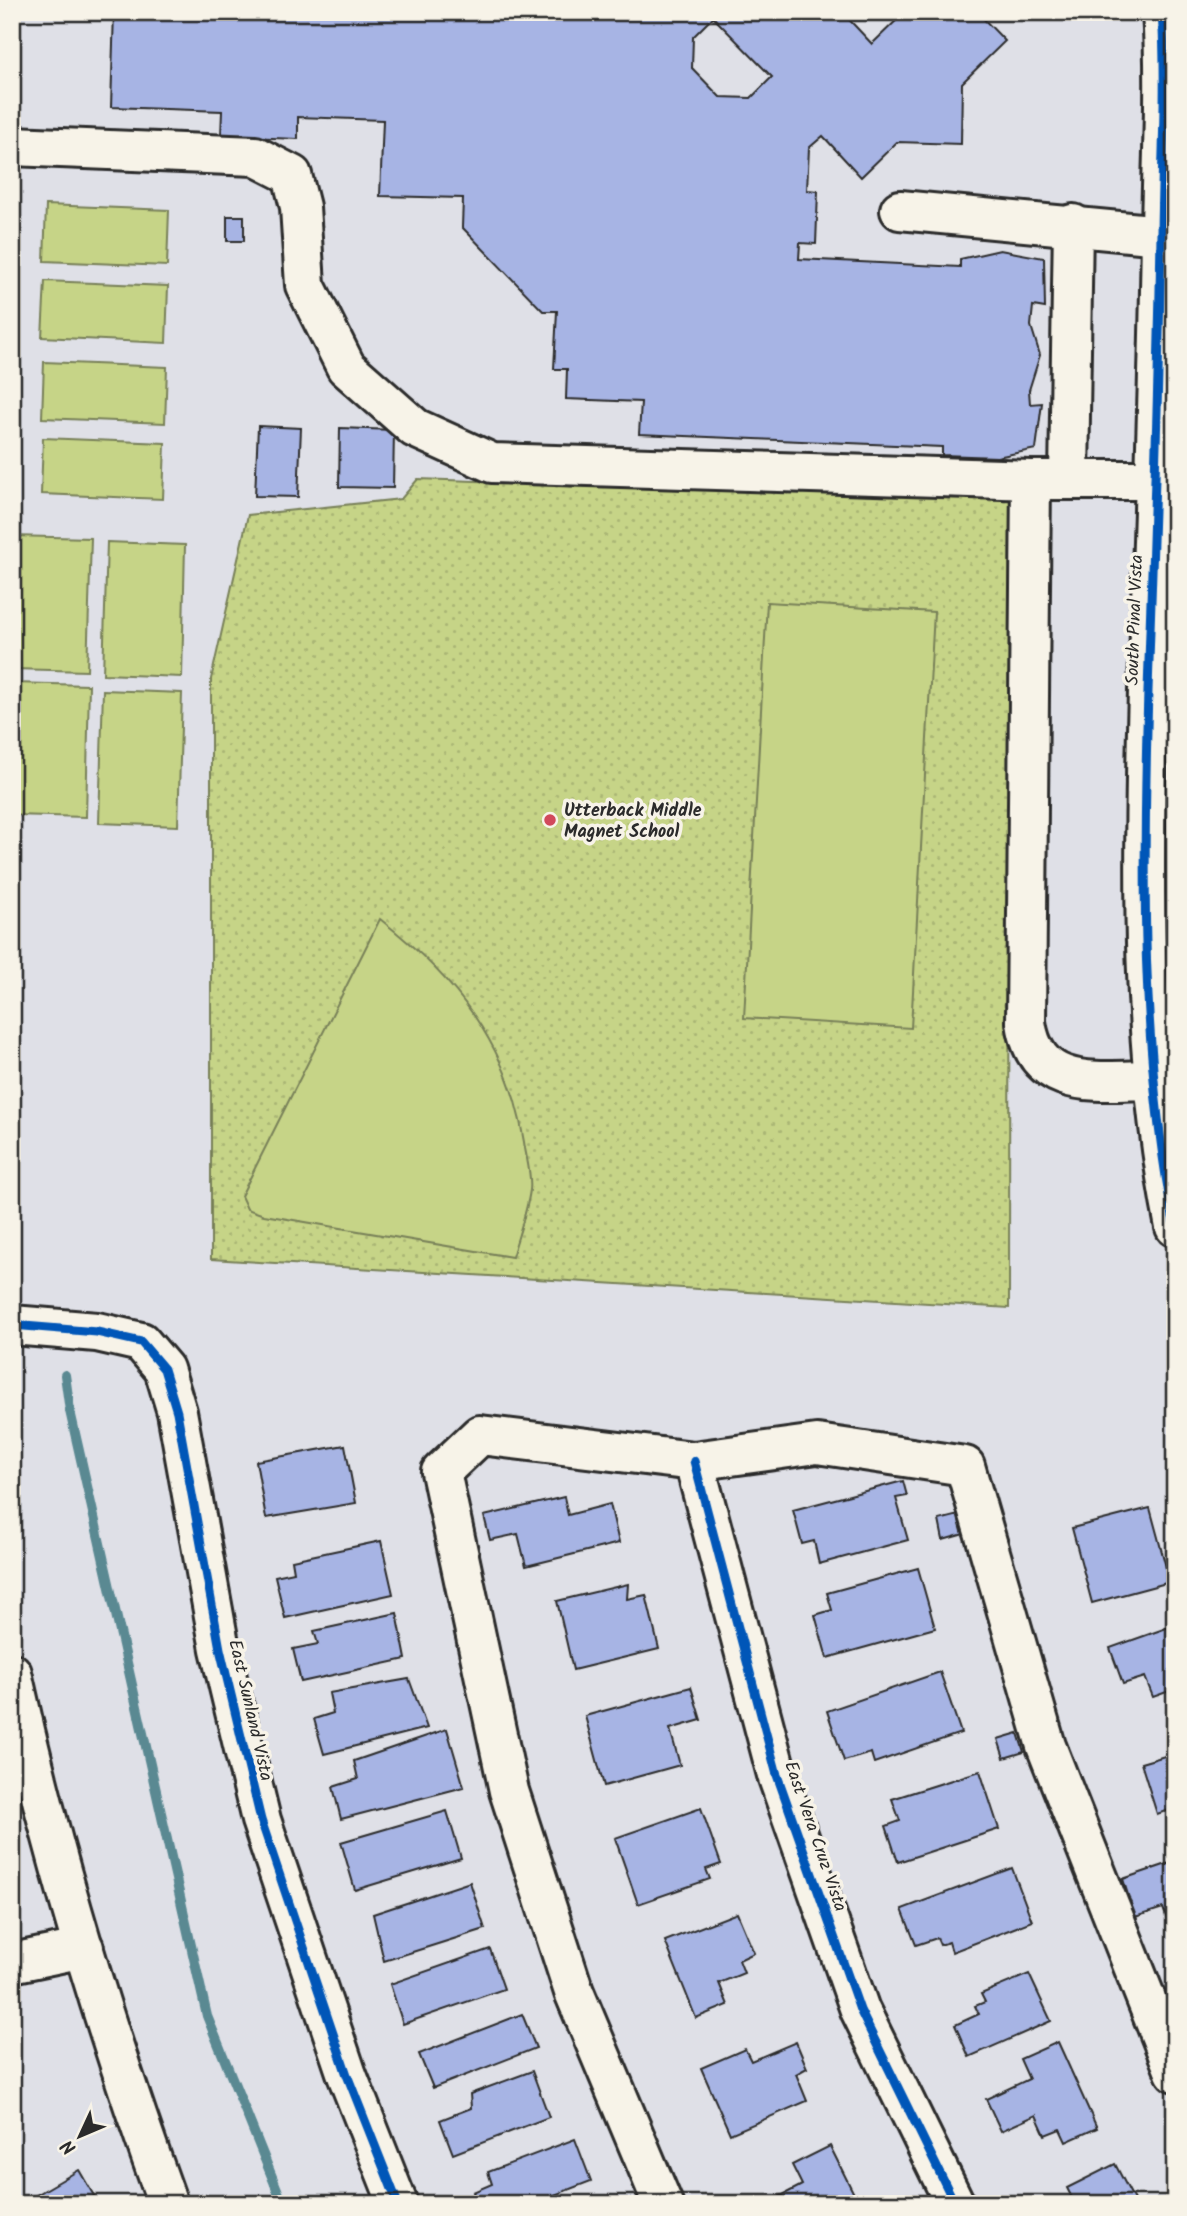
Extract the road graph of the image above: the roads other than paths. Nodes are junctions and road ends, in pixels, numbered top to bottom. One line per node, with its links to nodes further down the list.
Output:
1 (1162, 12): 5 (street, South Pinal Vista)
2 (12, 146): 7 (street)
3 (900, 210): 4 (street)
4 (1073, 224): 5 (street); 6 (street)
5 (1161, 235): 8 (street, South Pinal Vista)
6 (1069, 478): 7 (street); 8 (street)
7 (1031, 480): 10 (street)
8 (1154, 480): 9 (street, South Pinal Vista)
9 (1159, 876): 10 (street, South Pinal Vista)
10 (1155, 1080): 11 (street, South Pinal Vista)
11 (1175, 1227)
12 (12, 1325): 19 (street, East Sunland Vista)
13 (694, 1461): 17 (street); 20 (street); 21 (street, East Vera Cruz Vista)
14 (12, 1674): 15 (street)
15 (84, 1948): 16 (street); 18 (street)
16 (12, 1963)
17 (1175, 2072)
18 (168, 2204)
19 (398, 2204)
20 (663, 2204)
21 (955, 2204)

